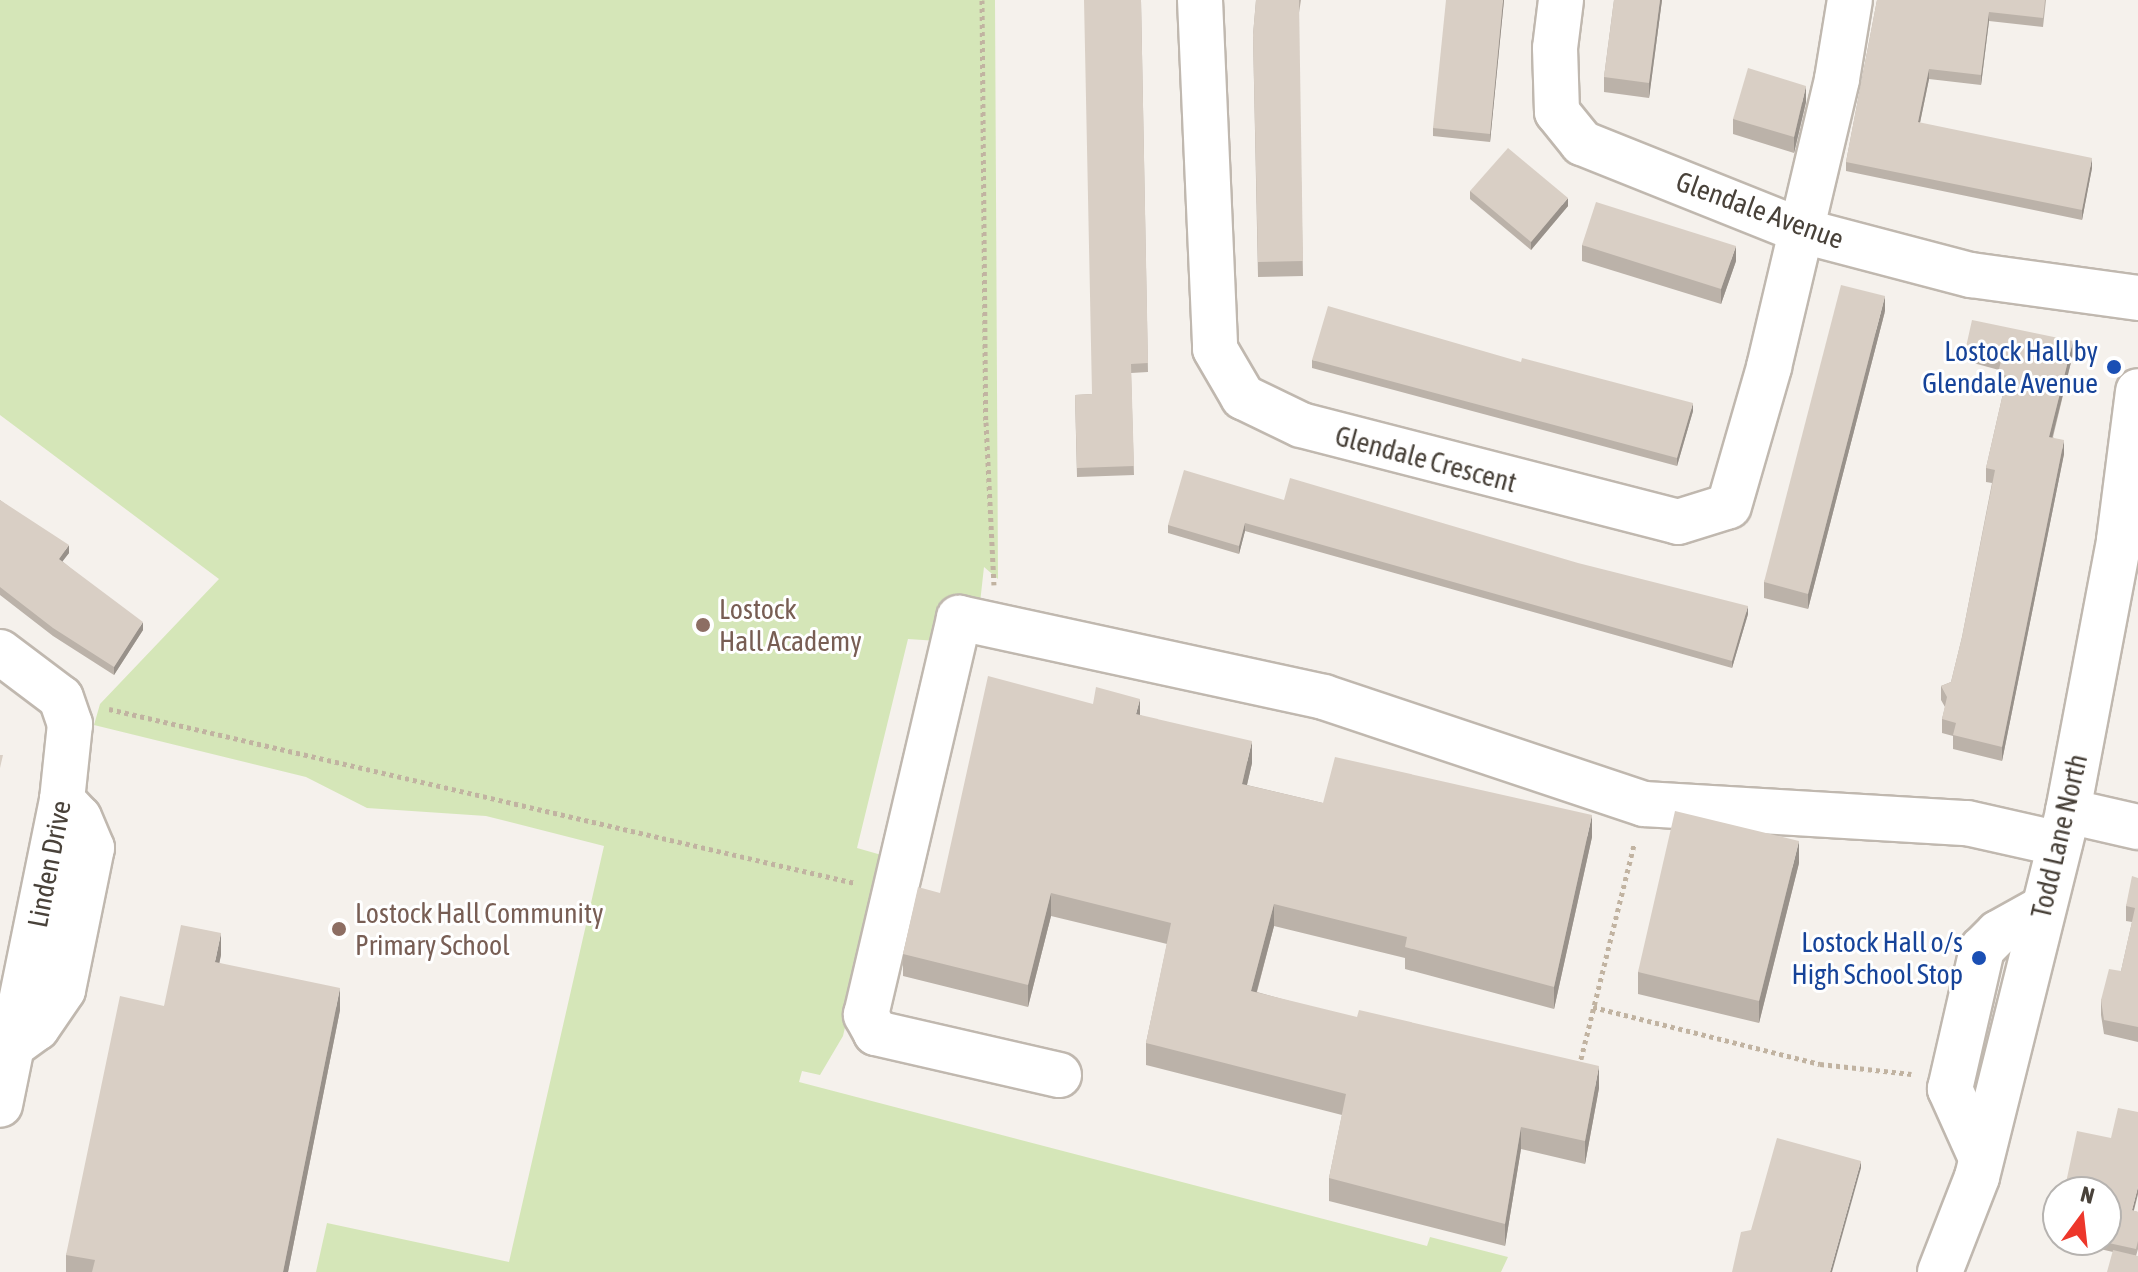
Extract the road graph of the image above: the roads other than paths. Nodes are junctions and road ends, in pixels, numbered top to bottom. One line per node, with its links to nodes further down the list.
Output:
1 (1200, 0): 4 (street, Glendale Crescent)
2 (1561, 0): 4 (street, Glendale Avenue)
3 (1850, 0): 4 (street)
4 (1799, 230): 5 (street, Glendale Avenue)
5 (2138, 298)
6 (2138, 391): 9 (street, Todd Lane North)
7 (0, 652): 12 (street, Linden Drive)
8 (2138, 827): 9 (street)
9 (2064, 828): 10 (street, Todd Lane North); 11 (street)
10 (2043, 908): 13 (street, Todd Lane North); 13 (street)
11 (1059, 1075)
12 (0, 1105)
13 (1981, 1158): 14 (street, Todd Lane North)
14 (1940, 1272)

